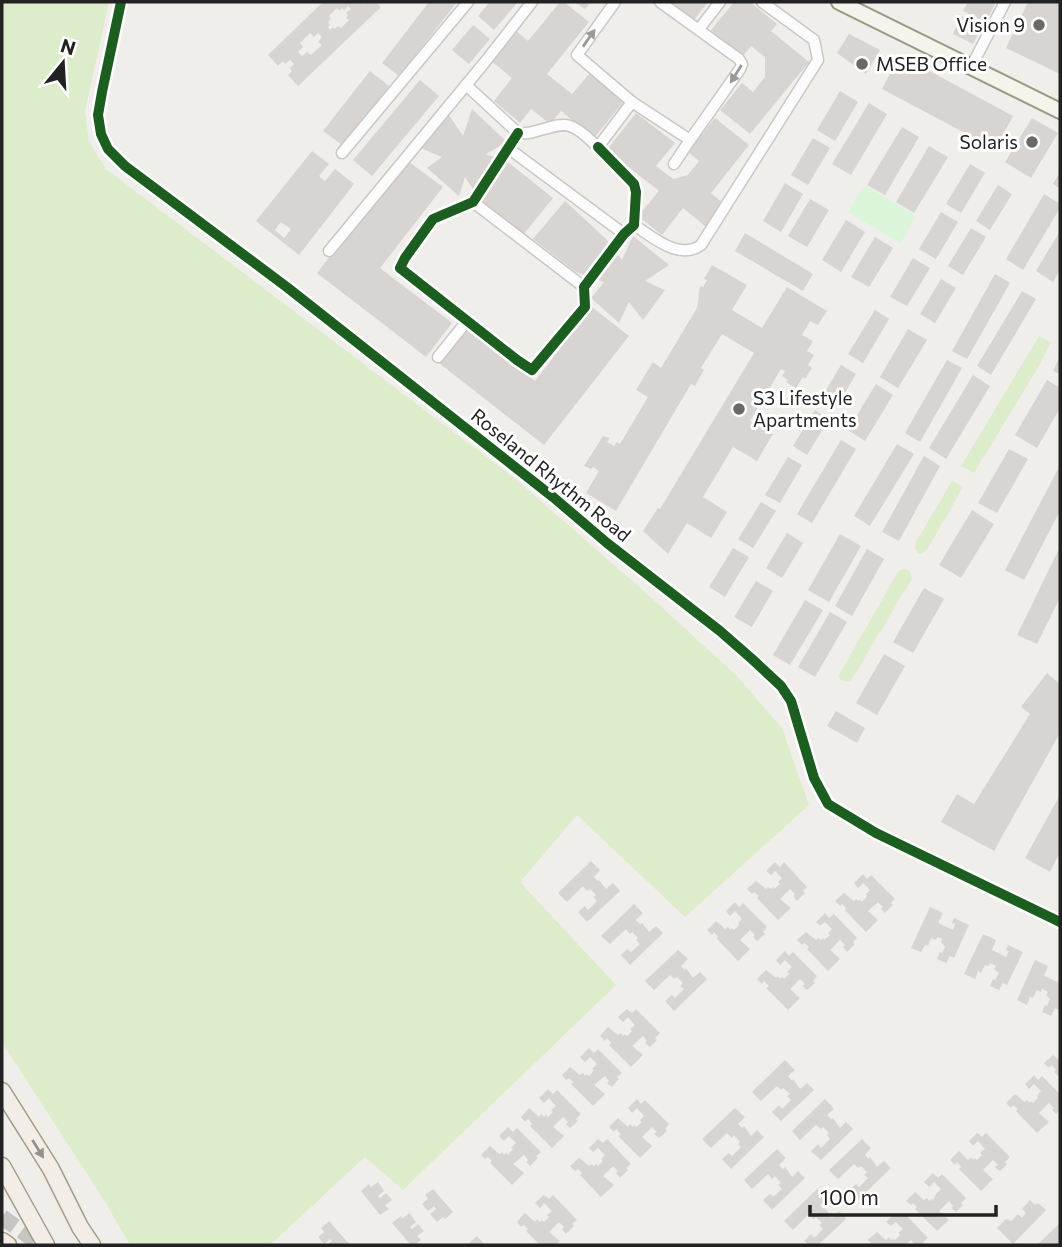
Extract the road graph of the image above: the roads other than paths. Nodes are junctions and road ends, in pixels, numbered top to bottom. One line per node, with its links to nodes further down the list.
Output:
1 (121, 2): 29 (street, Roseland Rhythm Road)
2 (468, 2): 20 (street)
3 (532, 2): 13 (street)
4 (615, 2): 14 (street, one-way to 4)
5 (660, 2): 11 (street)
6 (720, 2): 11 (street)
7 (762, 2): 23 (street)
8 (839, 2): 10 (street)
9 (1005, 2): 12 (street)
10 (860, 6): 12 (street)
11 (699, 29): 17 (street, one-way to 17)
12 (971, 67): 15 (street)
13 (466, 85): 16 (street); 25 (street)
14 (632, 102): 17 (street); 18 (street)
15 (1060, 111)
16 (518, 133): 18 (street); 19 (street)
17 (690, 140): 21 (street)
18 (598, 146): 23 (street)
19 (508, 148): 22 (street); 24 (street)
20 (342, 153)
21 (674, 164)
22 (473, 202): 26 (street); 27 (street)
23 (634, 225): 24 (street)
24 (624, 234): 26 (street)
25 (328, 251)
26 (584, 287): 27 (street)
27 (467, 321): 28 (street)
28 (438, 357)
29 (1060, 922)
30 (2, 1091): 35 (main road, one-way to 35)
31 (4, 1172): 34 (main road)
32 (2, 1241): 33 (main road)
33 (8, 1245)
34 (46, 1245)
35 (92, 1245)

